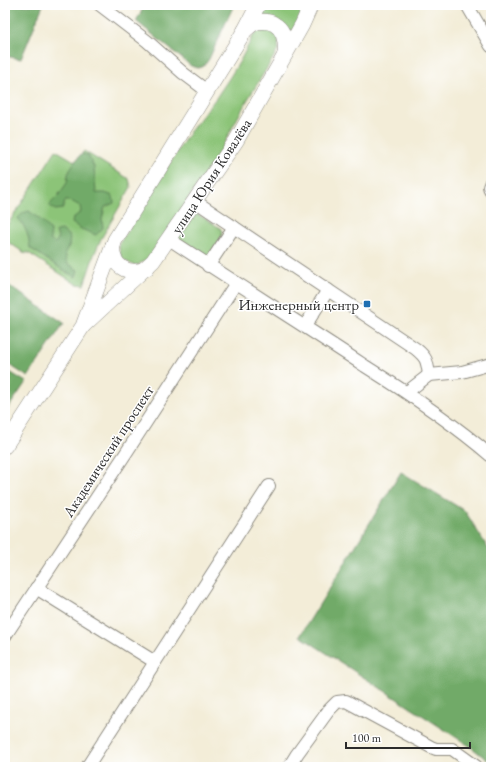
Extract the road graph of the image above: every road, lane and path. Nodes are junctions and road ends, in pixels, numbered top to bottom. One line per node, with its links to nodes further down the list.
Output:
1 (100, 5): 8 (street)
2 (258, 5): 5 (main road, улица Юрия Ковалёва)
3 (311, 5): 7 (main road, улица Юрия Ковалёва)
4 (467, 5): 6 (street)
5 (244, 30): 7 (main road); 8 (main road, улица Юрия Ковалёва)
6 (491, 46)
7 (285, 55): 11 (main road, улица Юрия Ковалёва)
8 (207, 91): 14 (main road, улица Юрия Ковалёва)
9 (491, 182): 10 (street)
10 (491, 191)
11 (194, 201): 12 (street); 13 (main road, улица Юрия Ковалёва)
12 (234, 228): 15 (street); 18 (street)
13 (169, 239): 15 (street); 16 (main road, улица Юрия Ковалёва)
14 (115, 240): 16 (main road); 19 (main road, улица Юрия Ковалёва)
15 (208, 266): 17 (street)
16 (147, 268): 19 (main road, улица Юрия Ковалёва)
17 (236, 283): 20 (street); 27 (street, Академический проспект)
18 (328, 290): 20 (street); 22 (street)
19 (83, 326): 24 (main road, улица Юрия Ковалёва)
20 (305, 326): 23 (street)
21 (491, 364): 22 (street)
22 (429, 375): 23 (street)
23 (406, 392): 25 (street)
24 (5, 446)
25 (491, 456)
26 (269, 486): 29 (street)
27 (36, 588): 28 (street, Академический проспект); 29 (street)
28 (5, 636)
29 (155, 662): 30 (street)
30 (87, 767)
31 (289, 767): 32 (street)
32 (477, 767)

